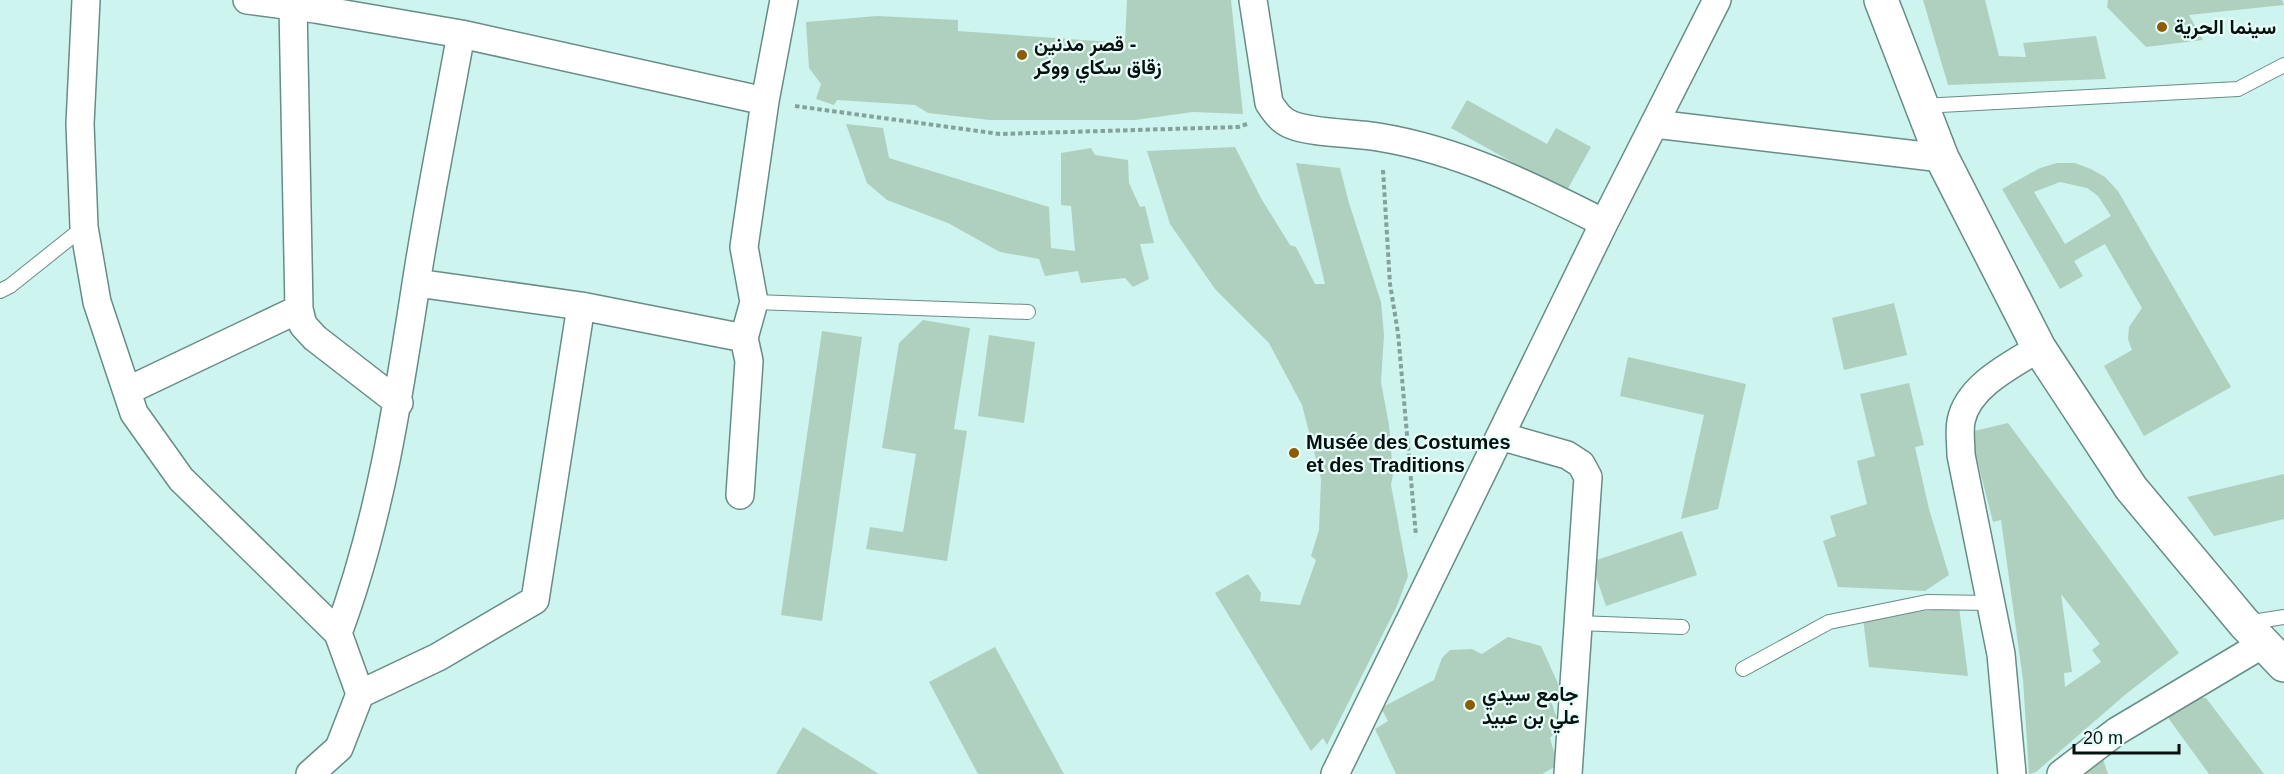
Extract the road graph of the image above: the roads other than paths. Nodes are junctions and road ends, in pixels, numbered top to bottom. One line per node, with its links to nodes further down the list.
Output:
1 (86, 0): 15 (street)
2 (247, 0): 7 (street)
3 (784, 0): 10 (street)
4 (1253, 0): 14 (street)
5 (1717, 0): 12 (street)
6 (1881, 0): 11 (street)
7 (293, 6): 8 (street); 20 (street)
8 (461, 34): 10 (street); 16 (street)
9 (2284, 65): 11 (lane)
10 (765, 101): 18 (street)
11 (1922, 106): 13 (street)
12 (1655, 124): 13 (street); 14 (street)
13 (1942, 158): 23 (street)
14 (1604, 223): 26 (street)
15 (84, 227): 17 (lane); 24 (street)
16 (417, 283): 19 (street); 25 (street)
17 (0, 291)
18 (754, 302): 21 (lane); 22 (street)
19 (581, 306): 22 (street); 35 (street)
20 (299, 309): 24 (street); 25 (street)
21 (1028, 312)
22 (744, 338): 27 (street)
23 (2039, 348): 28 (street); 33 (street)
24 (127, 391): 32 (street)
25 (399, 402): 32 (street)
26 (1500, 436): 30 (street); 37 (street)
27 (740, 495)
28 (1991, 603): 34 (lane); 39 (street)
29 (2284, 617): 33 (lane)
30 (1578, 623): 31 (lane); 38 (street)
31 (1682, 627)
32 (338, 633): 35 (street)
33 (2264, 644): 40 (street)
34 (1743, 669)
35 (360, 694): 36 (street)
36 (310, 774)
37 (1335, 774)
38 (1568, 774)
39 (2012, 774)
40 (2061, 774)

